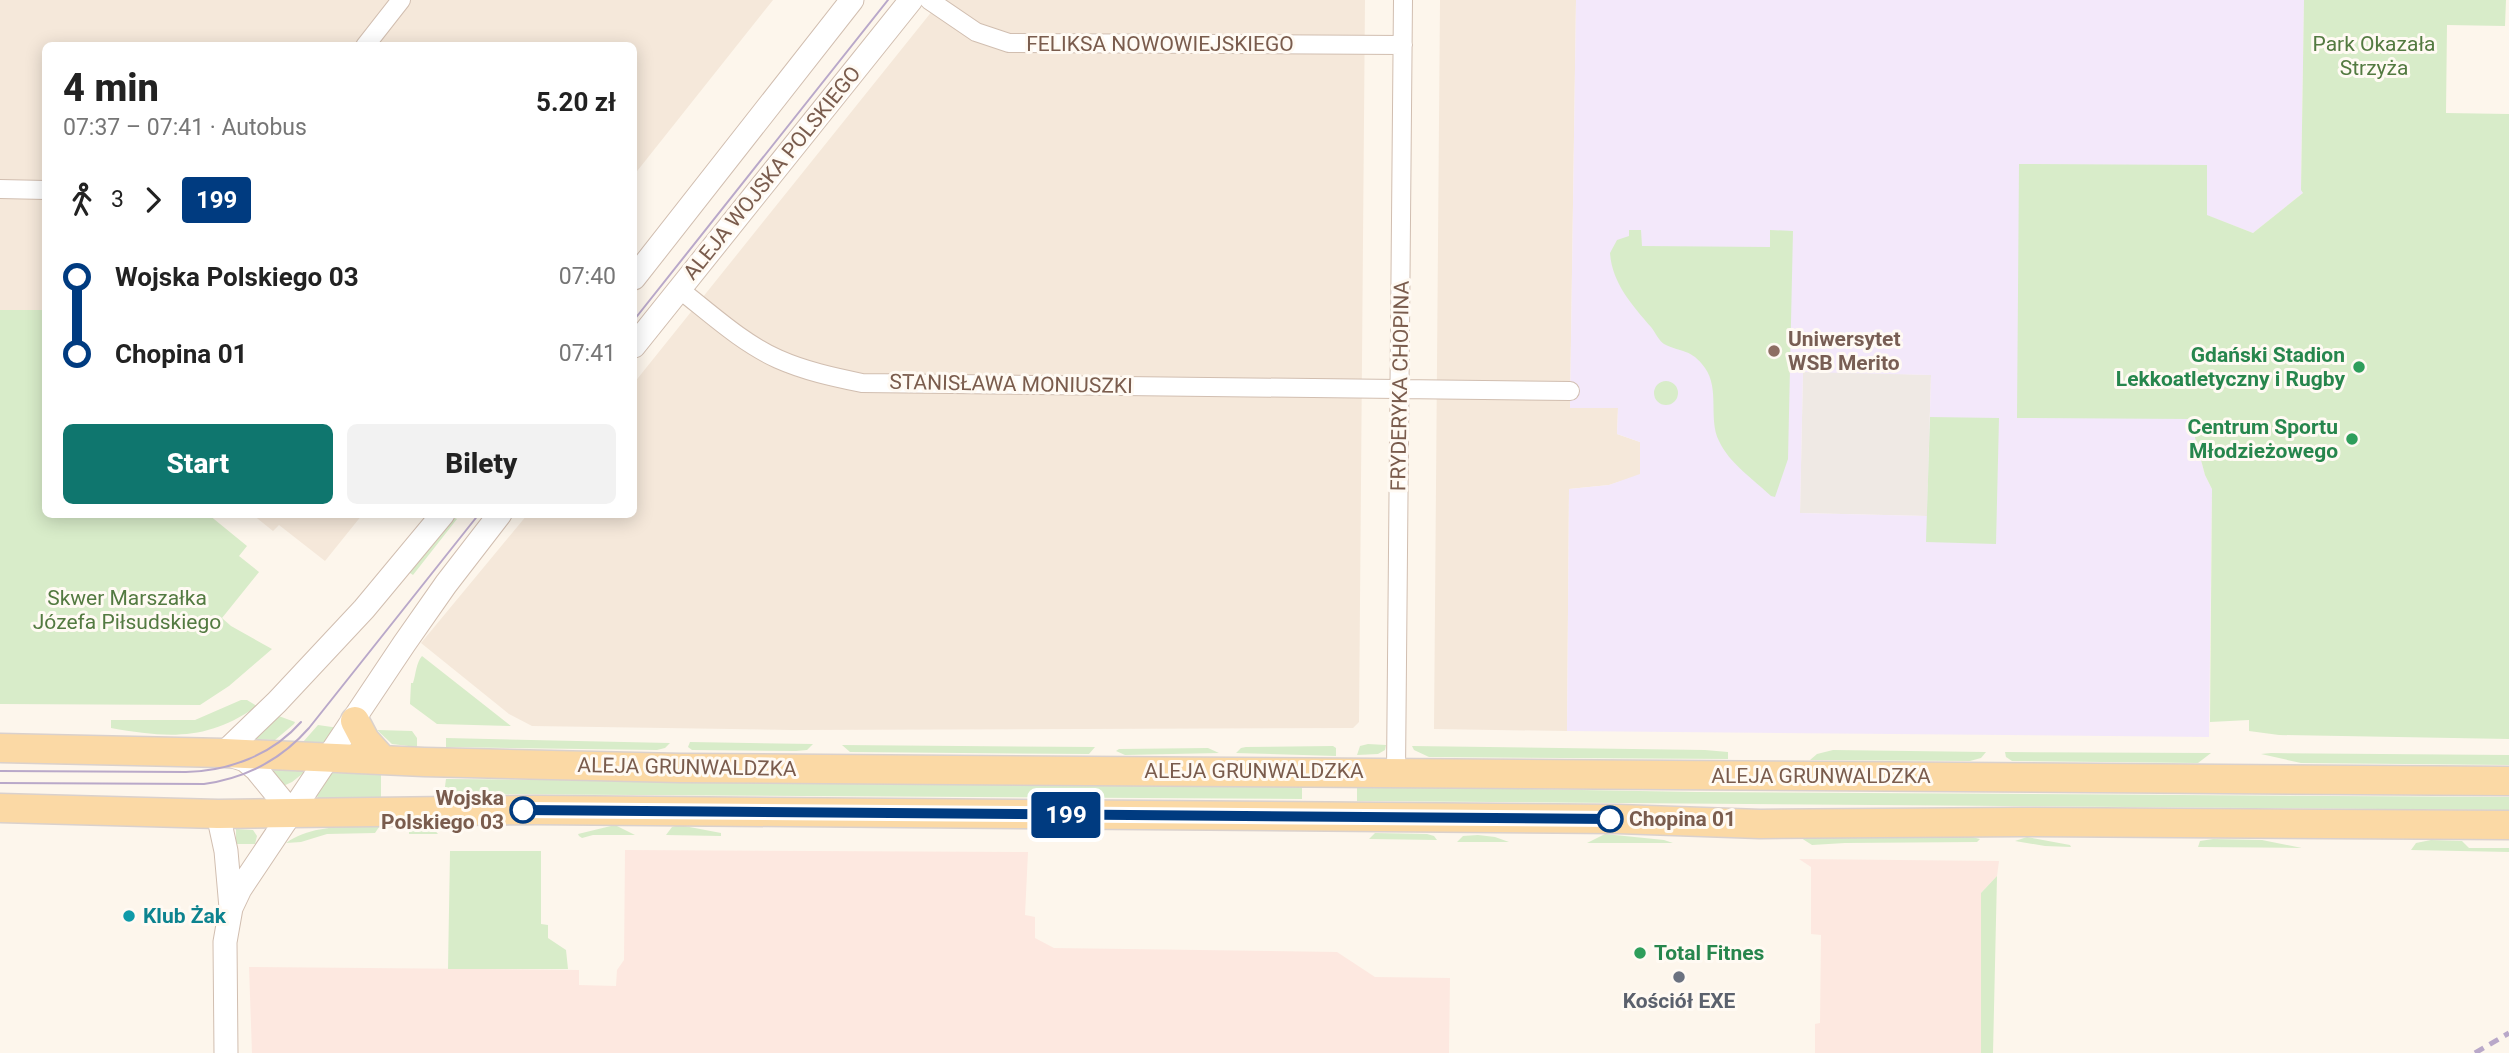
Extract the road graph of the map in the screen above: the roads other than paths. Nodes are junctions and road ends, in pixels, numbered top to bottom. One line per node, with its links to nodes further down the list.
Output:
1 (852, 0): 10 (street, ALEJA WOJSKA POLSKIEGO)
2 (911, 0): 11 (street, ALEJA WOJSKA POLSKIEGO)
3 (929, 0): 7 (street, FELIKSA NOWOWIEJSKIEGO)
4 (1404, 0): 7 (street, FRYDERYKA CHOPINA)
5 (392, 3): 6 (street)
6 (368, 42)
7 (1403, 45): 13 (street, FRYDERYKA CHOPINA)
8 (0, 189): 9 (street)
9 (42, 190)
10 (637, 274)
11 (679, 289): 12 (street, ALEJA WOJSKA POLSKIEGO); 13 (street, STANISŁAWA MONIUSZKI)
12 (637, 342)
13 (1400, 389): 14 (street, STANISŁAWA MONIUSZKI); 22 (street, FRYDERYKA CHOPINA)
14 (1570, 391)
15 (440, 518): 19 (street)
16 (497, 518): 17 (street)
17 (355, 721): 20 (street); 21 (main road)
18 (0, 748): 19 (main road, ALEJA GRUNWALDZKA)
19 (224, 753): 20 (main road, ALEJA GRUNWALDZKA); 25 (street)
20 (329, 758): 21 (main road, ALEJA GRUNWALDZKA); 25 (street)
21 (383, 760): 22 (main road, ALEJA GRUNWALDZKA)
22 (1396, 772): 23 (main road, ALEJA GRUNWALDZKA)
23 (2509, 781)
24 (0, 808): 26 (main road, ALEJA GRUNWALDZKA)
25 (292, 813): 26 (main road, ALEJA GRUNWALDZKA); 27 (main road, ALEJA GRUNWALDZKA); 28 (street)
26 (218, 814): 28 (street)
27 (2509, 825)
28 (231, 908): 29 (street)
29 (226, 1053)

